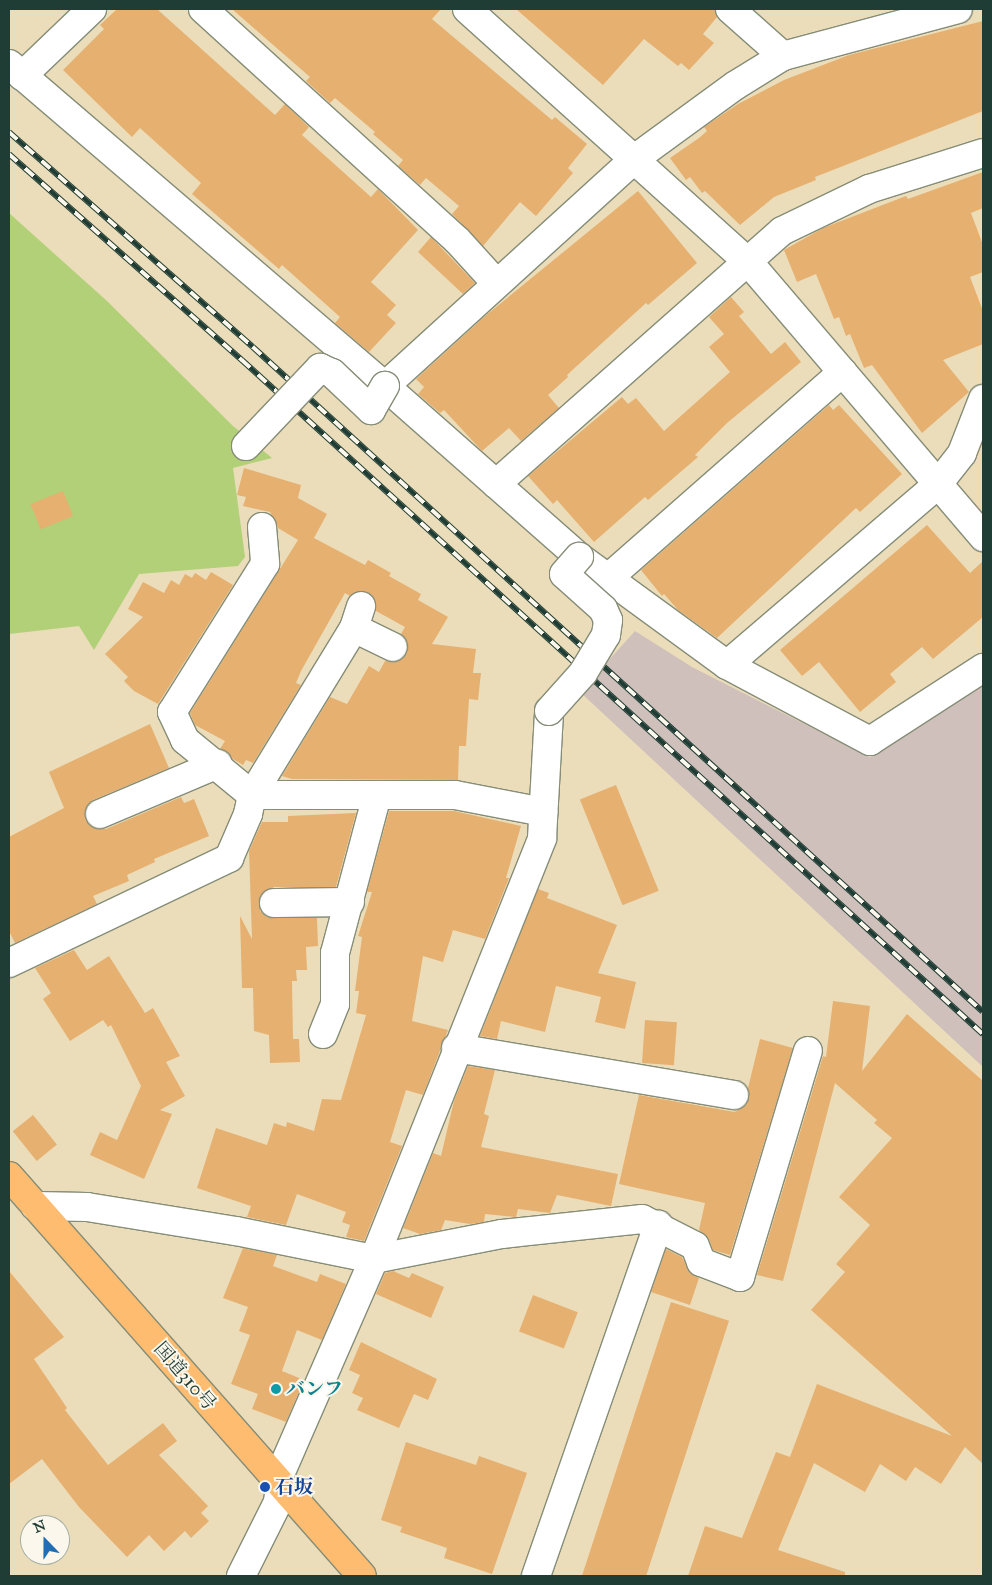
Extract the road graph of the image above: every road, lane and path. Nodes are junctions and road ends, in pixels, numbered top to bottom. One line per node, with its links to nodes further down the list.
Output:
1 (92, 9): 7 (street)
2 (203, 9): 11 (street)
3 (467, 9): 9 (street)
4 (730, 9): 6 (street)
5 (958, 9): 6 (street)
6 (783, 56): 9 (street)
7 (15, 70): 13 (street)
8 (983, 153): 10 (street)
9 (633, 160): 10 (street); 11 (street)
10 (746, 260): 12 (street); 16 (street)
11 (496, 283): 13 (street)
12 (843, 372): 17 (street); 21 (street)
13 (385, 386): 15 (street, bridge); 16 (street)
14 (983, 400): 17 (street)
15 (246, 446)
16 (496, 484): 20 (street)
17 (938, 484): 19 (street); 23 (street)
18 (262, 527): 25 (street)
19 (983, 537)
20 (579, 557): 21 (street); 28 (street, bridge)
21 (606, 580): 23 (street)
22 (393, 647): 27 (street)
23 (726, 666): 24 (street)
24 (983, 668)
25 (218, 764): 27 (street); 29 (street)
26 (377, 794): 27 (street); 28 (street); 30 (street)
27 (252, 795): 32 (street)
28 (543, 812): 34 (street)
29 (100, 814)
30 (350, 902): 31 (street); 33 (street)
31 (274, 903)
32 (9, 963)
33 (323, 1034)
34 (456, 1048): 36 (street); 39 (street)
35 (808, 1051): 38 (street)
36 (734, 1096)
37 (18, 1192): 39 (street); 40 (highway, 国道310号)
38 (658, 1225): 39 (street); 43 (street)
39 (374, 1260): 40 (street)
40 (278, 1483): 41 (street); 42 (highway, 国道310号)
41 (241, 1576)
42 (362, 1576)
43 (536, 1576)

